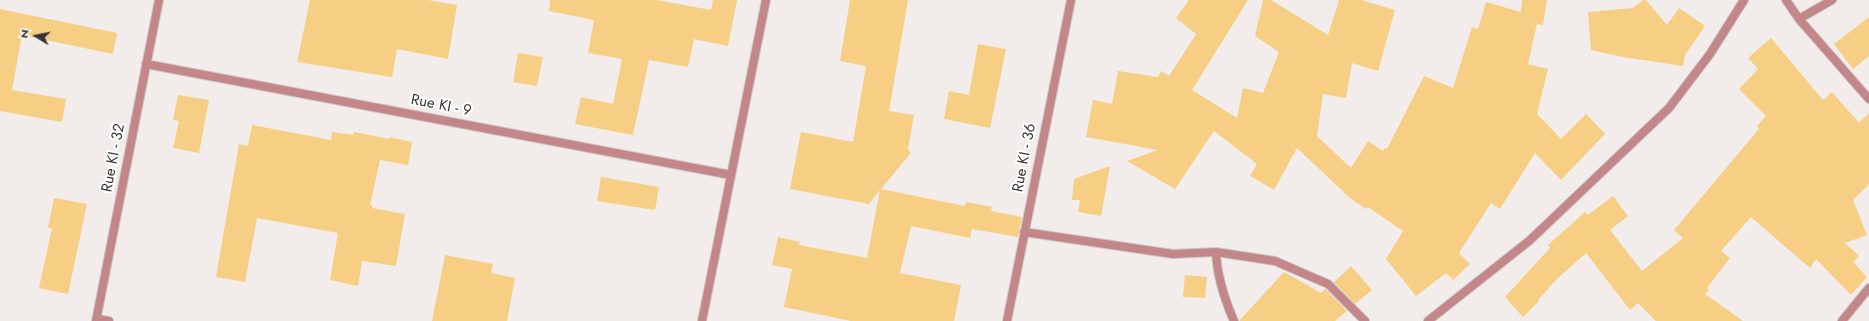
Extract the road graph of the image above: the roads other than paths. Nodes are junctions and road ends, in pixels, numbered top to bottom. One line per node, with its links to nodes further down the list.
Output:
1 (159, 0): 8 (street, Rue KI - 32)
2 (766, 0): 10 (street)
3 (1071, 0): 11 (street, Rue KI - 36)
4 (1744, 0): 20 (street)
5 (1786, 0): 7 (street)
6 (1832, 0): 7 (street)
7 (1799, 19): 9 (street)
8 (146, 64): 10 (street, Rue KI - 9); 14 (street, Rue KI - 32)
9 (1869, 99)
10 (731, 175): 16 (street)
11 (1024, 232): 12 (street); 17 (street, Rue KI - 36)
12 (1216, 252): 18 (street); 19 (street)
13 (1869, 288): 21 (street)
14 (96, 320): 15 (street)
15 (108, 321)
16 (702, 321)
17 (1007, 321)
18 (1234, 321)
19 (1365, 321)
20 (1428, 321)
21 (1842, 321)

